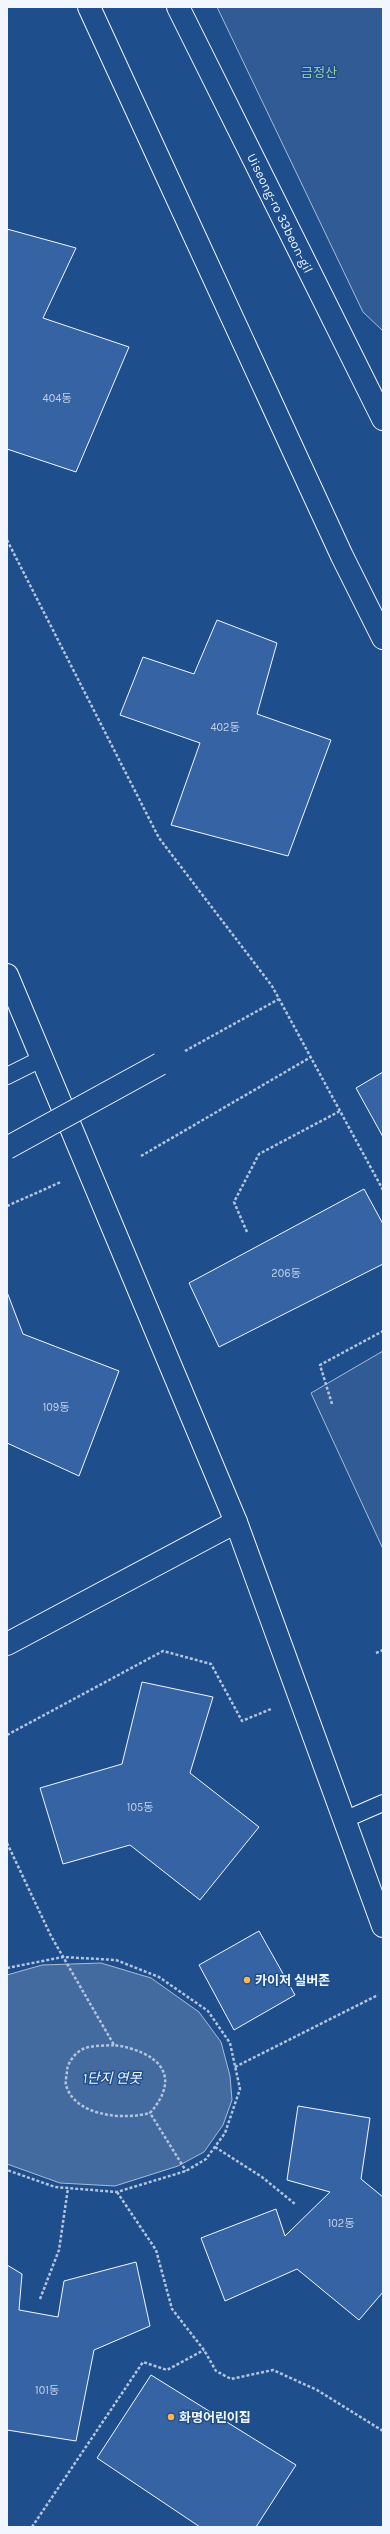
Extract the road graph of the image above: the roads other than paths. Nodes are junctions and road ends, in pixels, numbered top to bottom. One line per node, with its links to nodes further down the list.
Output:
1 (89, 7): 4 (street)
2 (178, 7): 3 (street, Uiseong-ro 33beon-gil)
3 (383, 419)
4 (383, 638)
5 (7, 975): 6 (street)
6 (43, 1058): 8 (lane); 10 (street)
7 (160, 1064): 9 (street, bridge)
8 (7, 1076)
9 (7, 1148)
10 (236, 1522): 11 (street); 13 (street)
11 (7, 1644)
12 (383, 1803): 13 (lane)
13 (344, 1820): 14 (street)
14 (383, 1926)

